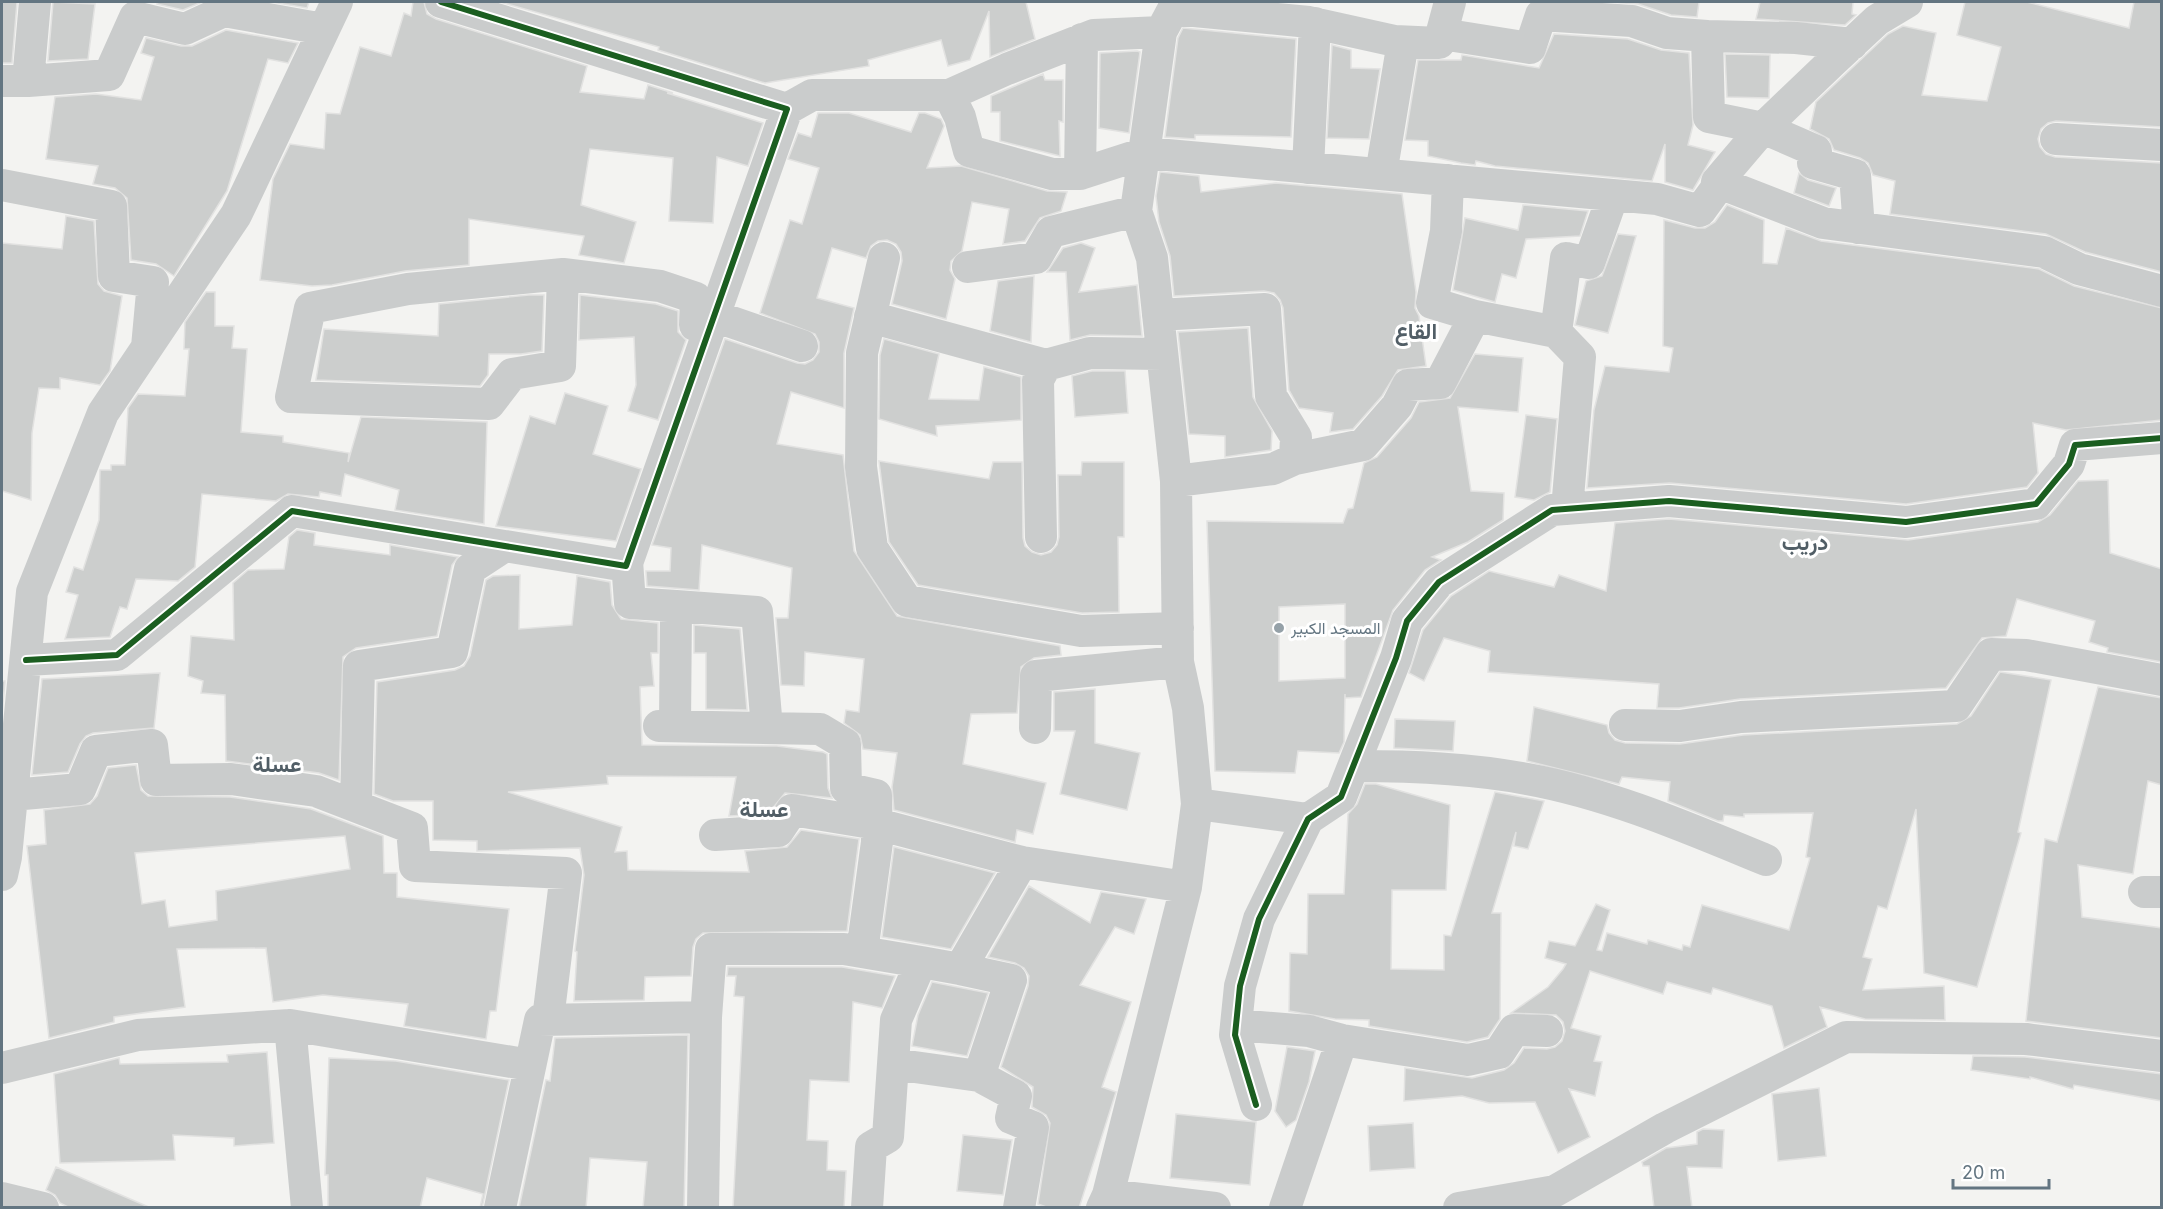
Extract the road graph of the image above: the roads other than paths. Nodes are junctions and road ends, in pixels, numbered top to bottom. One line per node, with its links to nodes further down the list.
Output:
1 (35, 2): 14 (street)
2 (337, 2): 8 (street)
3 (441, 2): 16 (street)
4 (1450, 2): 9 (street)
5 (1907, 2): 13 (street)
6 (1170, 14): 7 (street); 11 (street); 20 (street)
7 (1315, 23): 12 (street); 21 (street)
8 (323, 29): 14 (street); 40 (street)
9 (1442, 34): 10 (street); 12 (street)
10 (1707, 36): 13 (street); 17 (street)
11 (1082, 39): 15 (street); 22 (street)
12 (1403, 42): 23 (street)
13 (1852, 44): 17 (street)
14 (15, 81)
15 (949, 95): 16 (street); 22 (street)
16 (787, 109): 37 (street)
17 (1763, 128): 25 (street); 29 (street)
18 (2056, 139): 19 (street)
19 (2162, 146)
20 (1145, 153): 21 (street); 22 (street); 28 (street)
21 (1308, 168): 23 (street)
22 (1080, 174)
23 (1381, 174): 24 (street)
24 (1448, 180): 27 (street); 35 (street)
25 (1717, 182): 27 (street); 29 (street)
26 (2, 185): 40 (street)
27 (1613, 195): 38 (street)
28 (1136, 211): 31 (street); 34 (street)
29 (1858, 228): 33 (street)
30 (884, 258): 36 (street)
31 (968, 267)
32 (563, 274): 32 (street); 37 (street)
33 (2162, 291)
34 (1158, 315): 41 (street); 44 (street)
35 (1475, 316): 38 (street); 44 (street)
36 (870, 317): 42 (street); 51 (street)
37 (712, 322): 39 (street); 49 (street)
38 (1556, 332): 46 (street)
39 (802, 346)
40 (147, 350): 52 (street)
41 (1162, 354): 42 (street); 45 (street)
42 (1046, 365): 47 (street)
43 (2162, 438): 46 (street)
44 (1295, 459): 45 (street)
45 (1176, 481): 51 (street)
46 (1567, 508): 58 (street)
47 (1041, 537)
48 (505, 546): 49 (street); 52 (street); 61 (street)
49 (627, 561): 50 (street)
50 (676, 606): 56 (street); 56 (street)
51 (1178, 628): 53 (street)
52 (26, 660): 59 (street)
53 (1178, 662): 57 (street); 60 (street)
54 (2162, 680): 55 (street)
55 (1625, 725)
56 (767, 728): 63 (street)
57 (1035, 728)
58 (1354, 766): 62 (street); 65 (street)
59 (12, 795): 61 (street); 67 (street)
60 (1197, 804): 62 (street); 68 (street)
61 (356, 806): 73 (street)
62 (1308, 819): 75 (street)
63 (877, 825): 64 (street); 66 (street); 69 (street)
64 (715, 835)
65 (1766, 860)
66 (1022, 862): 68 (street); 71 (street)
67 (2, 875)
68 (1186, 887): 86 (street)
69 (862, 952): 70 (street); 72 (street)
70 (921, 962): 71 (street); 79 (street)
71 (960, 969): 82 (street)
72 (706, 1017): 73 (street); 90 (street)
73 (548, 1019): 80 (street)
74 (290, 1025): 80 (street); 81 (street); 88 (street)
75 (1236, 1025): 77 (street); 83 (street)
76 (1547, 1031): 77 (street)
77 (1342, 1040): 94 (street)
78 (2162, 1056): 85 (street)
79 (893, 1064): 82 (street); 91 (street)
80 (531, 1065): 89 (street)
81 (2, 1068)
82 (979, 1076): 92 (street)
83 (1256, 1105)
84 (2, 1198): 87 (street)
85 (1556, 1199): 95 (street)
86 (1105, 1201): 93 (street)
87 (43, 1208)
88 (307, 1208)
89 (501, 1208)
90 (703, 1208)
91 (867, 1208)
92 (1019, 1208)
93 (1215, 1208)
94 (1285, 1208)
95 (1459, 1208)

